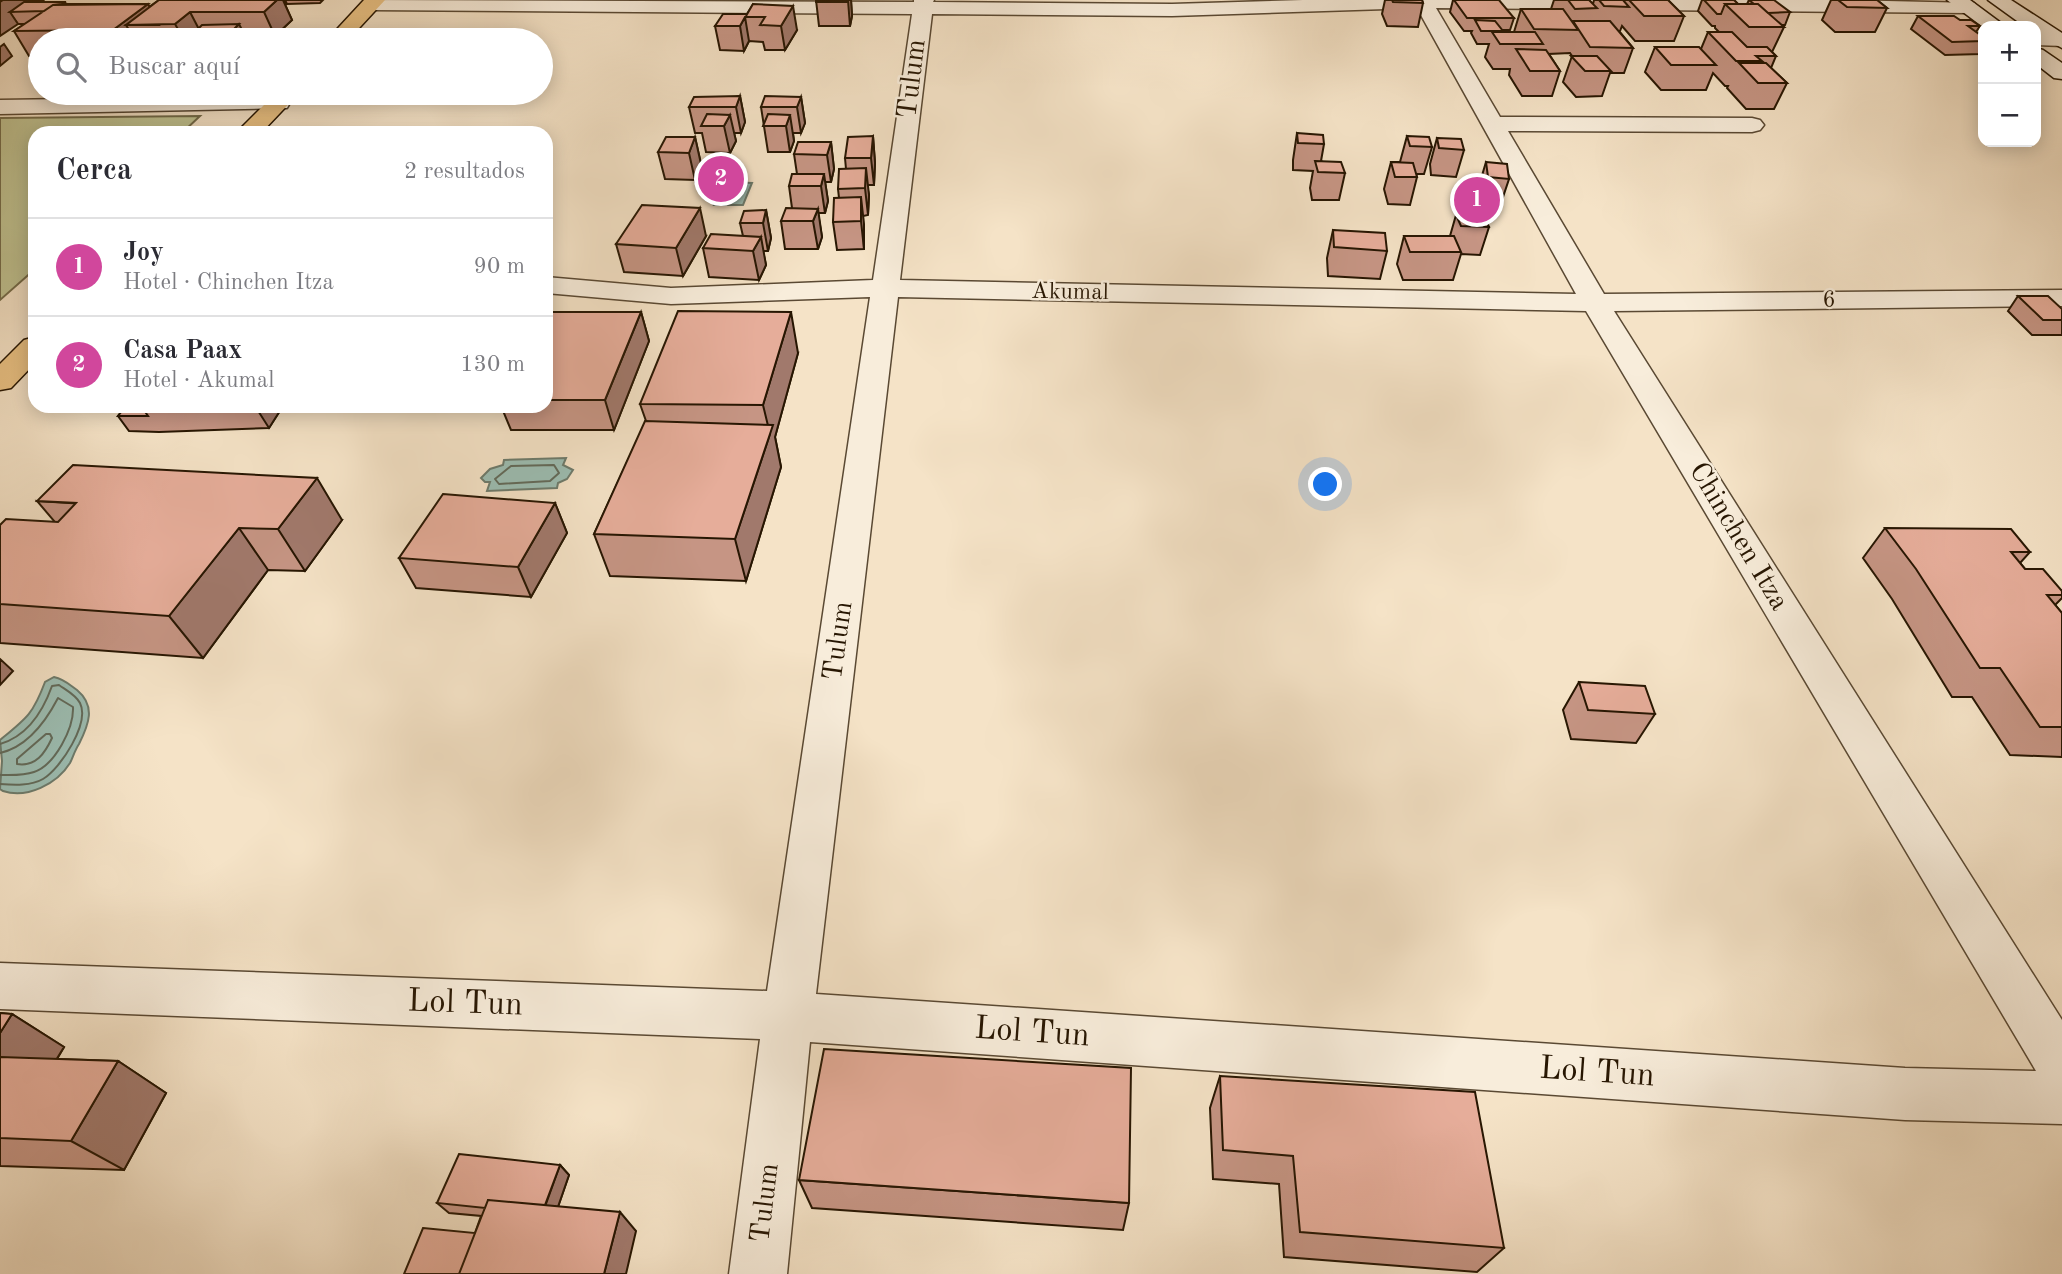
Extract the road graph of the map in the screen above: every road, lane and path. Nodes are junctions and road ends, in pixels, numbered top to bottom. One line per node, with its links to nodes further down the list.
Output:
1 (1998, 0): 10 (street)
2 (1423, 1): 4 (street); 6 (street); 16 (street, Chinchen Itza)
3 (373, 2): 5 (street); 8 (highway)
4 (1962, 3): 7 (street)
5 (923, 4): 6 (street); 20 (street, Tulum)
6 (1170, 5)
7 (1988, 21)
8 (348, 28)
9 (2041, 39): 10 (street)
10 (2060, 40)
11 (2041, 57): 12 (street)
12 (2062, 72)
13 (63, 105): 15 (street)
14 (276, 105): 18 (highway)
15 (0, 107)
16 (1495, 124): 17 (street); 22 (street, Chinchen Itza)
17 (1752, 125)
18 (255, 126)
19 (553, 286): 20 (street, Akumal)
20 (886, 288): 22 (street, Akumal); 26 (street, Tulum)
21 (2062, 298): 22 (street, 6)
22 (1595, 303): 27 (street, Chinchen Itza)
23 (28, 353): 24 (highway)
24 (0, 382)
25 (0, 986): 26 (street, Lol Tun)
26 (788, 1016): 28 (street, Lol Tun); 29 (street, Tulum)
27 (2062, 1067)
28 (2062, 1098)
29 (758, 1274)

